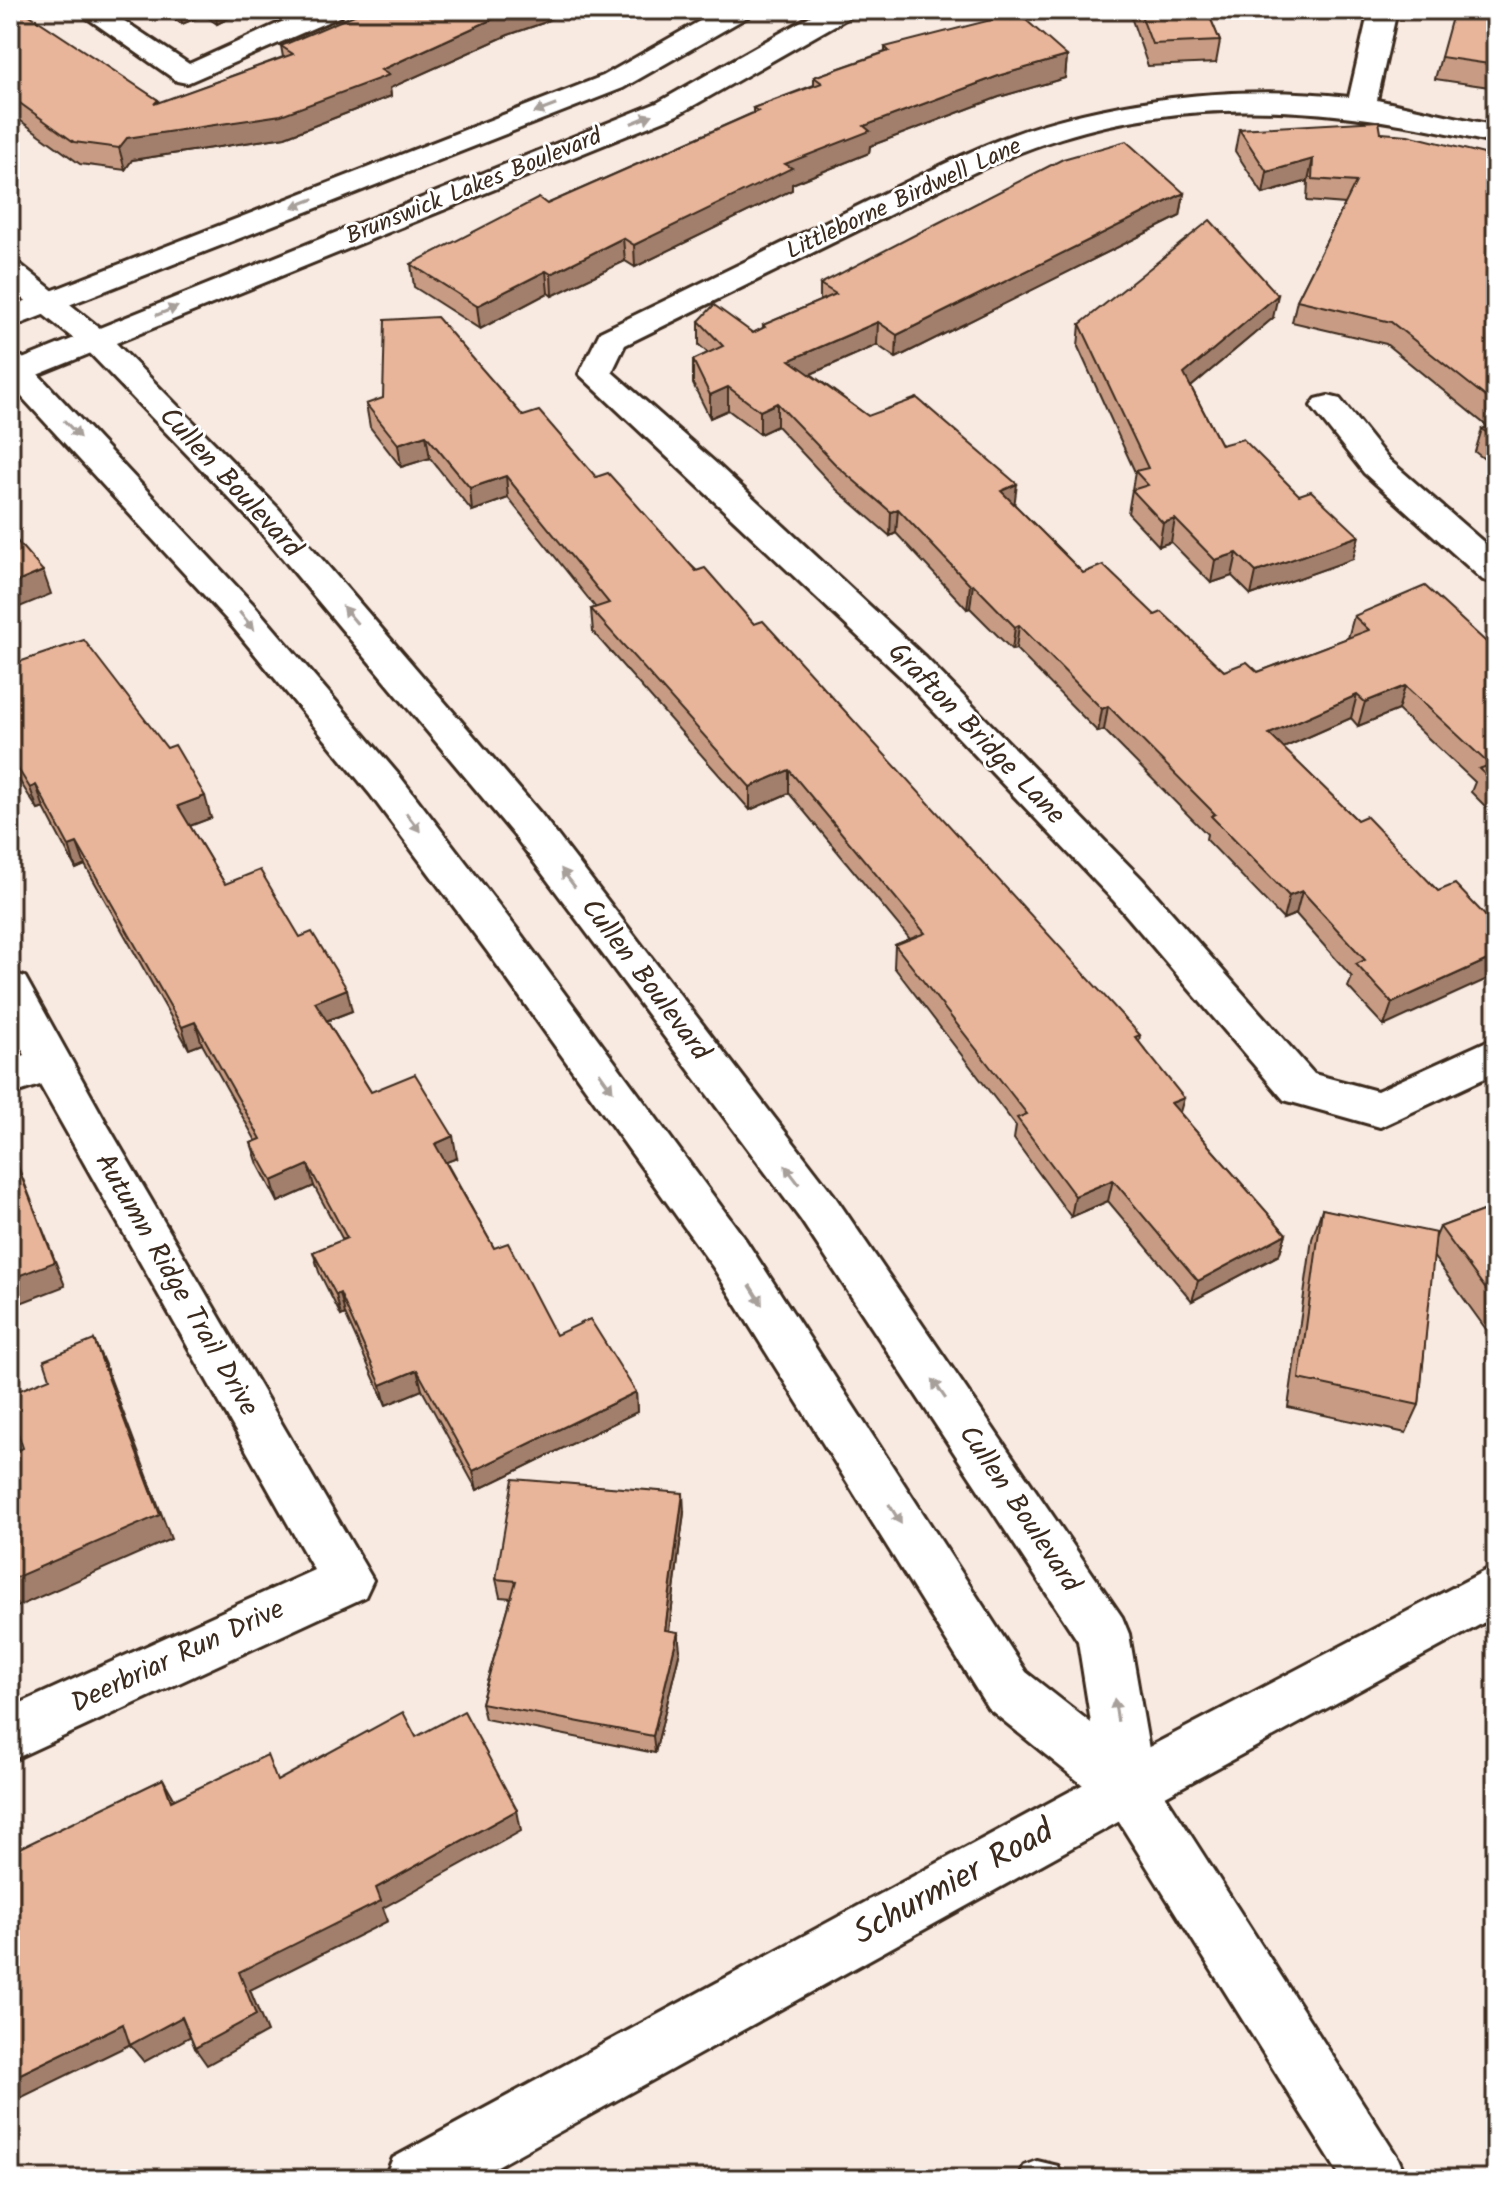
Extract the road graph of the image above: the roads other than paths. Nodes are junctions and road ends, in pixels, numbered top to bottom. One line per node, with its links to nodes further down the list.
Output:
1 (90, 10): 2 (street)
2 (331, 10)
3 (739, 10): 9 (street, Brunswick Lakes Boulevard, one-way to 9)
4 (841, 10): 12 (street, Brunswick Lakes Boulevard, one-way to 4)
5 (1383, 10): 6 (street)
6 (1362, 105): 7 (street, Littleborne Birdwell Lane); 11 (street, Littleborne Birdwell Lane)
7 (1496, 135)
8 (10, 272): 9 (street, Cullen Boulevard)
9 (48, 303): 10 (street, Brunswick Lakes Boulevard); 12 (street, Cullen Boulevard)
10 (10, 318)
11 (611, 339): 17 (street, Grafton Bridge Lane)
12 (95, 340): 13 (street, Brunswick Lakes Boulevard); 22 (street, Cullen Boulevard, one-way to 12)
13 (13, 371): 22 (street, Cullen Boulevard, one-way to 22)
14 (1328, 406): 15 (street)
15 (1496, 572)
16 (10, 988): 18 (street, Autumn Ridge Trail Drive)
17 (1496, 1054)
18 (31, 1070): 19 (street, Autumn Ridge Trail Drive)
19 (347, 1580): 21 (street, Deerbriar Run Drive)
20 (1496, 1589): 22 (street, Schurmier Road)
21 (10, 1735)
22 (1128, 1787): 23 (street, Schurmier Road); 26 (street, Cullen Boulevard)
23 (414, 2179)
24 (1037, 2179): 25 (lane)
25 (1045, 2179)
26 (1377, 2179)

